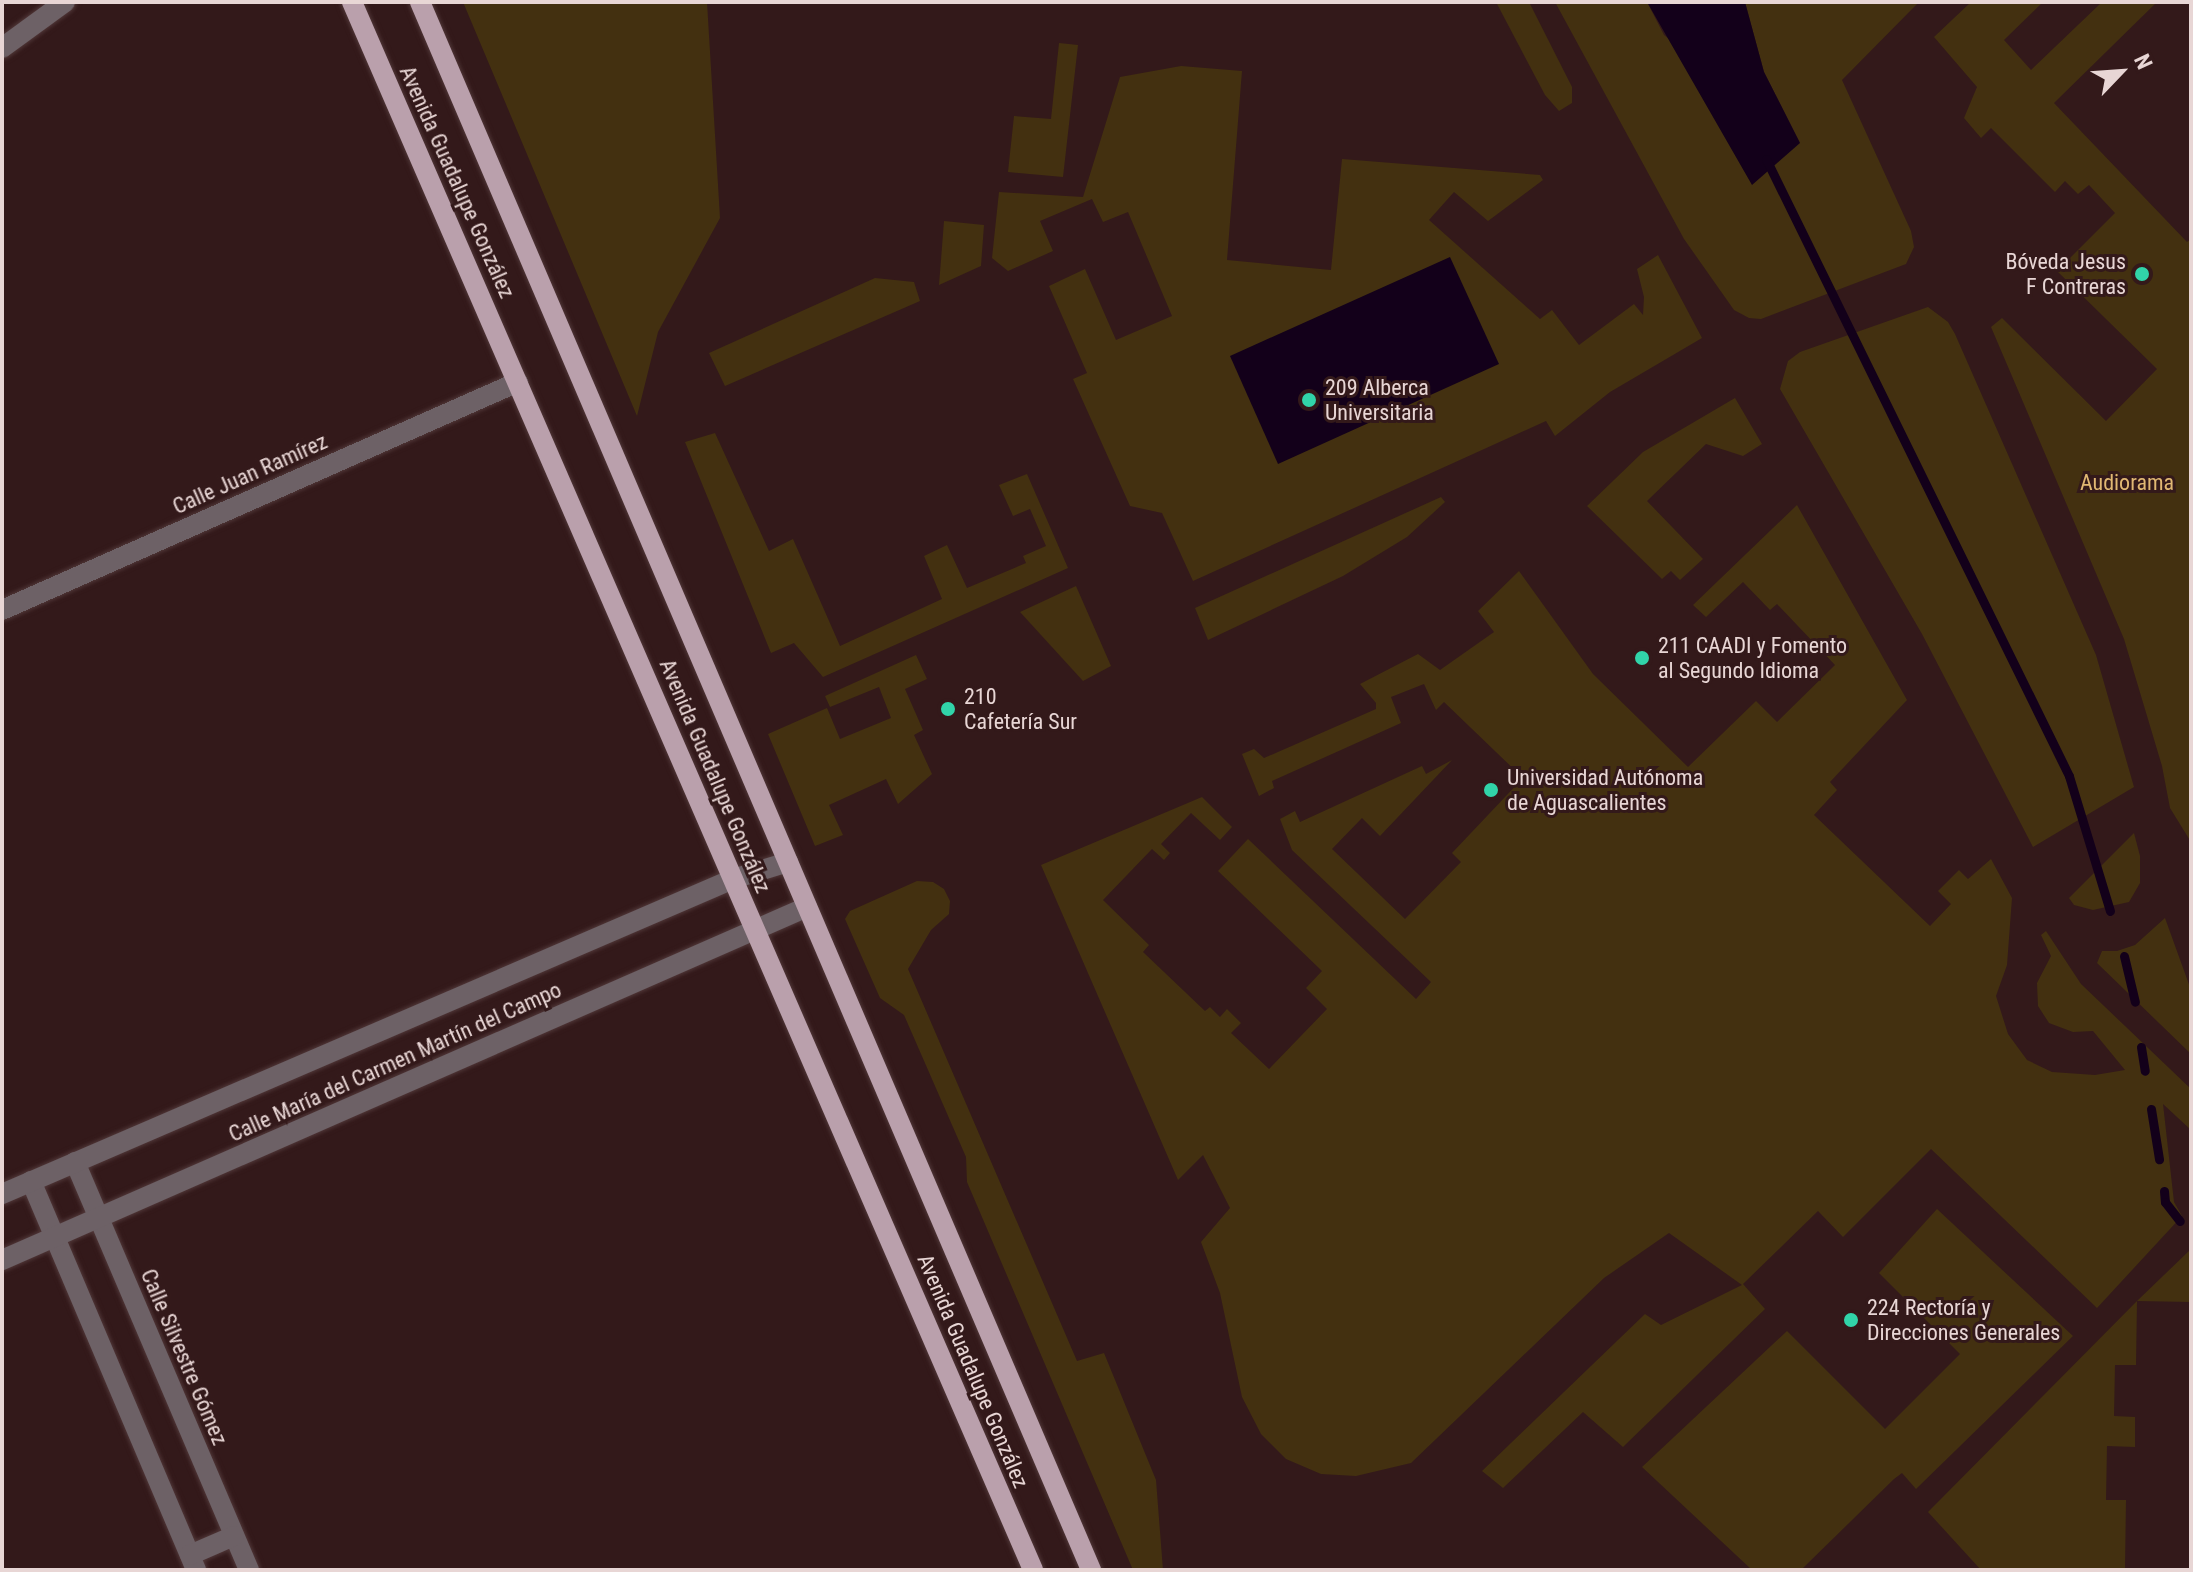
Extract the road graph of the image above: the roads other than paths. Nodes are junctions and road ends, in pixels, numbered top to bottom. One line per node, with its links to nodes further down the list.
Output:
1 (65, 2): 4 (street)
2 (352, 2): 5 (main road, Avenida Guadalupe González)
3 (420, 2): 7 (main road, Avenida Guadalupe González)
4 (2, 48)
5 (518, 382): 6 (street, Calle Juan Ramírez); 8 (main road, Avenida Guadalupe González)
6 (2, 610)
7 (788, 862): 8 (street, Calle María del Carmen Martín del Campo); 9 (main road, Avenida Guadalupe González)
8 (733, 879): 10 (main road, Avenida Guadalupe González); 11 (street, Calle María del Carmen Martín del Campo)
9 (807, 907): 10 (street, Calle María del Carmen Martín del Campo); 21 (main road, Avenida Guadalupe González)
10 (756, 930): 14 (street, Calle María del Carmen Martín del Campo); 20 (main road, Avenida Guadalupe González)
11 (75, 1162): 12 (street, Calle María del Carmen Martín del Campo); 14 (street, Calle Silvestre Gómez)
12 (31, 1181): 13 (street, Calle María del Carmen Martín del Campo); 15 (street)
13 (2, 1194)
14 (99, 1217): 15 (street, Calle María del Carmen Martín del Campo); 17 (street, Calle Silvestre Gómez)
15 (55, 1237): 16 (street, Calle María del Carmen Martín del Campo); 18 (street)
16 (2, 1260)
17 (234, 1536): 18 (street); 19 (street, Calle Silvestre Gómez)
18 (193, 1562)
19 (249, 1570)
20 (1033, 1570)
21 (1091, 1570)

